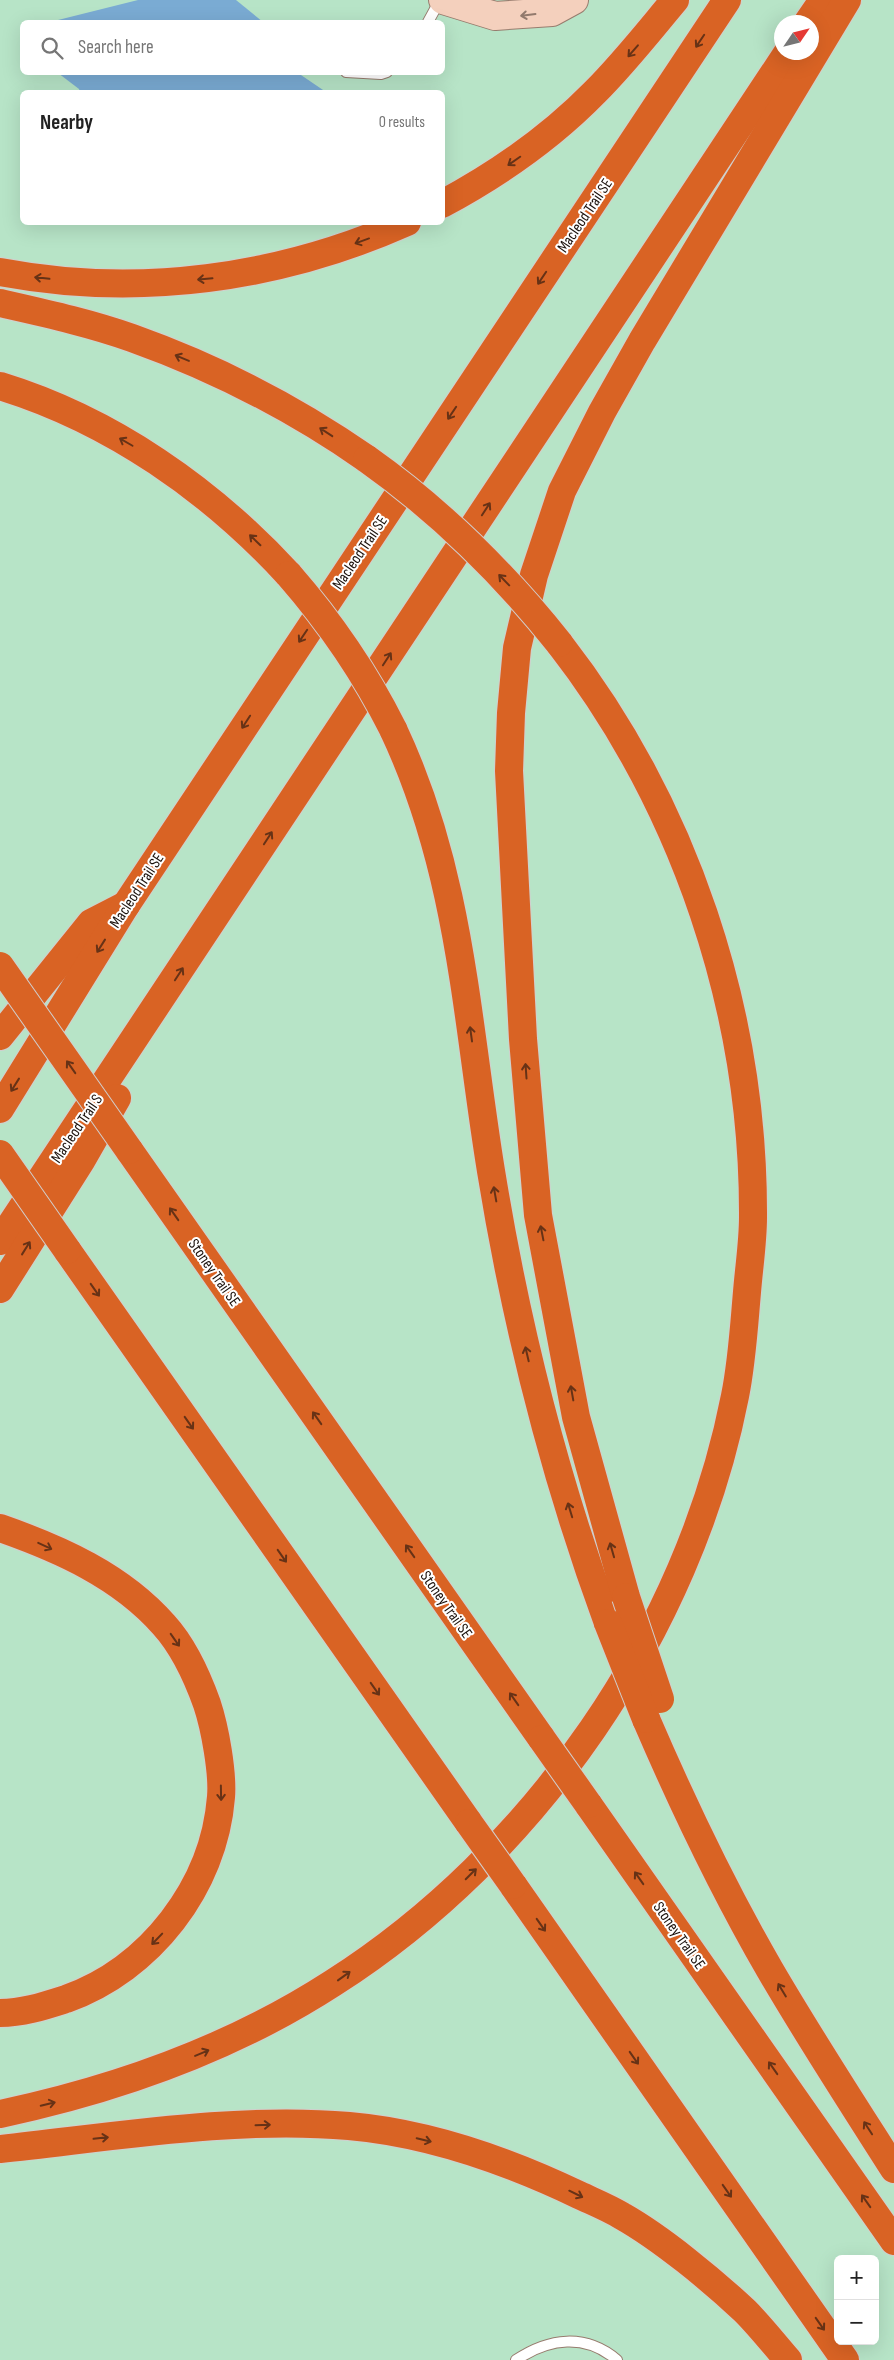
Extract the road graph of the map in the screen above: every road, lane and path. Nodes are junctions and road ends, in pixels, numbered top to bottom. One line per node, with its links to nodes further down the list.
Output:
1 (441, 0): 2 (street, one-way to 1); 8 (lane)
2 (574, 0)
3 (675, 0): 10 (highway, one-way to 10)
4 (726, 0): 15 (highway, Macleod Trail SE, one-way to 15)
5 (823, 0): 7 (highway)
6 (847, 0): 26 (highway, one-way to 6, bridge)
7 (813, 15)
8 (429, 20)
9 (783, 60): 17 (highway, one-way to 9)
10 (445, 202)
11 (399, 225): 12 (highway, one-way to 12)
12 (0, 272)
13 (0, 303): 28 (highway, one-way to 13, bridge)
14 (0, 386): 26 (highway, one-way to 14, bridge)
15 (126, 905): 18 (highway); 19 (highway, Macleod Trail SE, one-way to 19)
16 (0, 966): 31 (highway, Stoney Trail SE, one-way to 16, bridge)
17 (152, 1014): 23 (highway, Macleod Trail S); 24 (highway, one-way to 17)
18 (0, 1036)
19 (0, 1109)
20 (0, 1154): 22 (highway, bridge)
21 (0, 1168): 22 (highway, bridge)
22 (40, 1211): 35 (highway, one-way to 35, bridge)
23 (0, 1241)
24 (0, 1289)
25 (0, 1528): 27 (highway, one-way to 27)
26 (653, 1709): 30 (highway, one-way to 26)
27 (0, 2014)
28 (0, 2114)
29 (0, 2149): 34 (highway, one-way to 34)
30 (894, 2169)
31 (894, 2241)
32 (516, 2360): 33 (lane)
33 (617, 2360)
34 (788, 2360)
35 (846, 2360)

